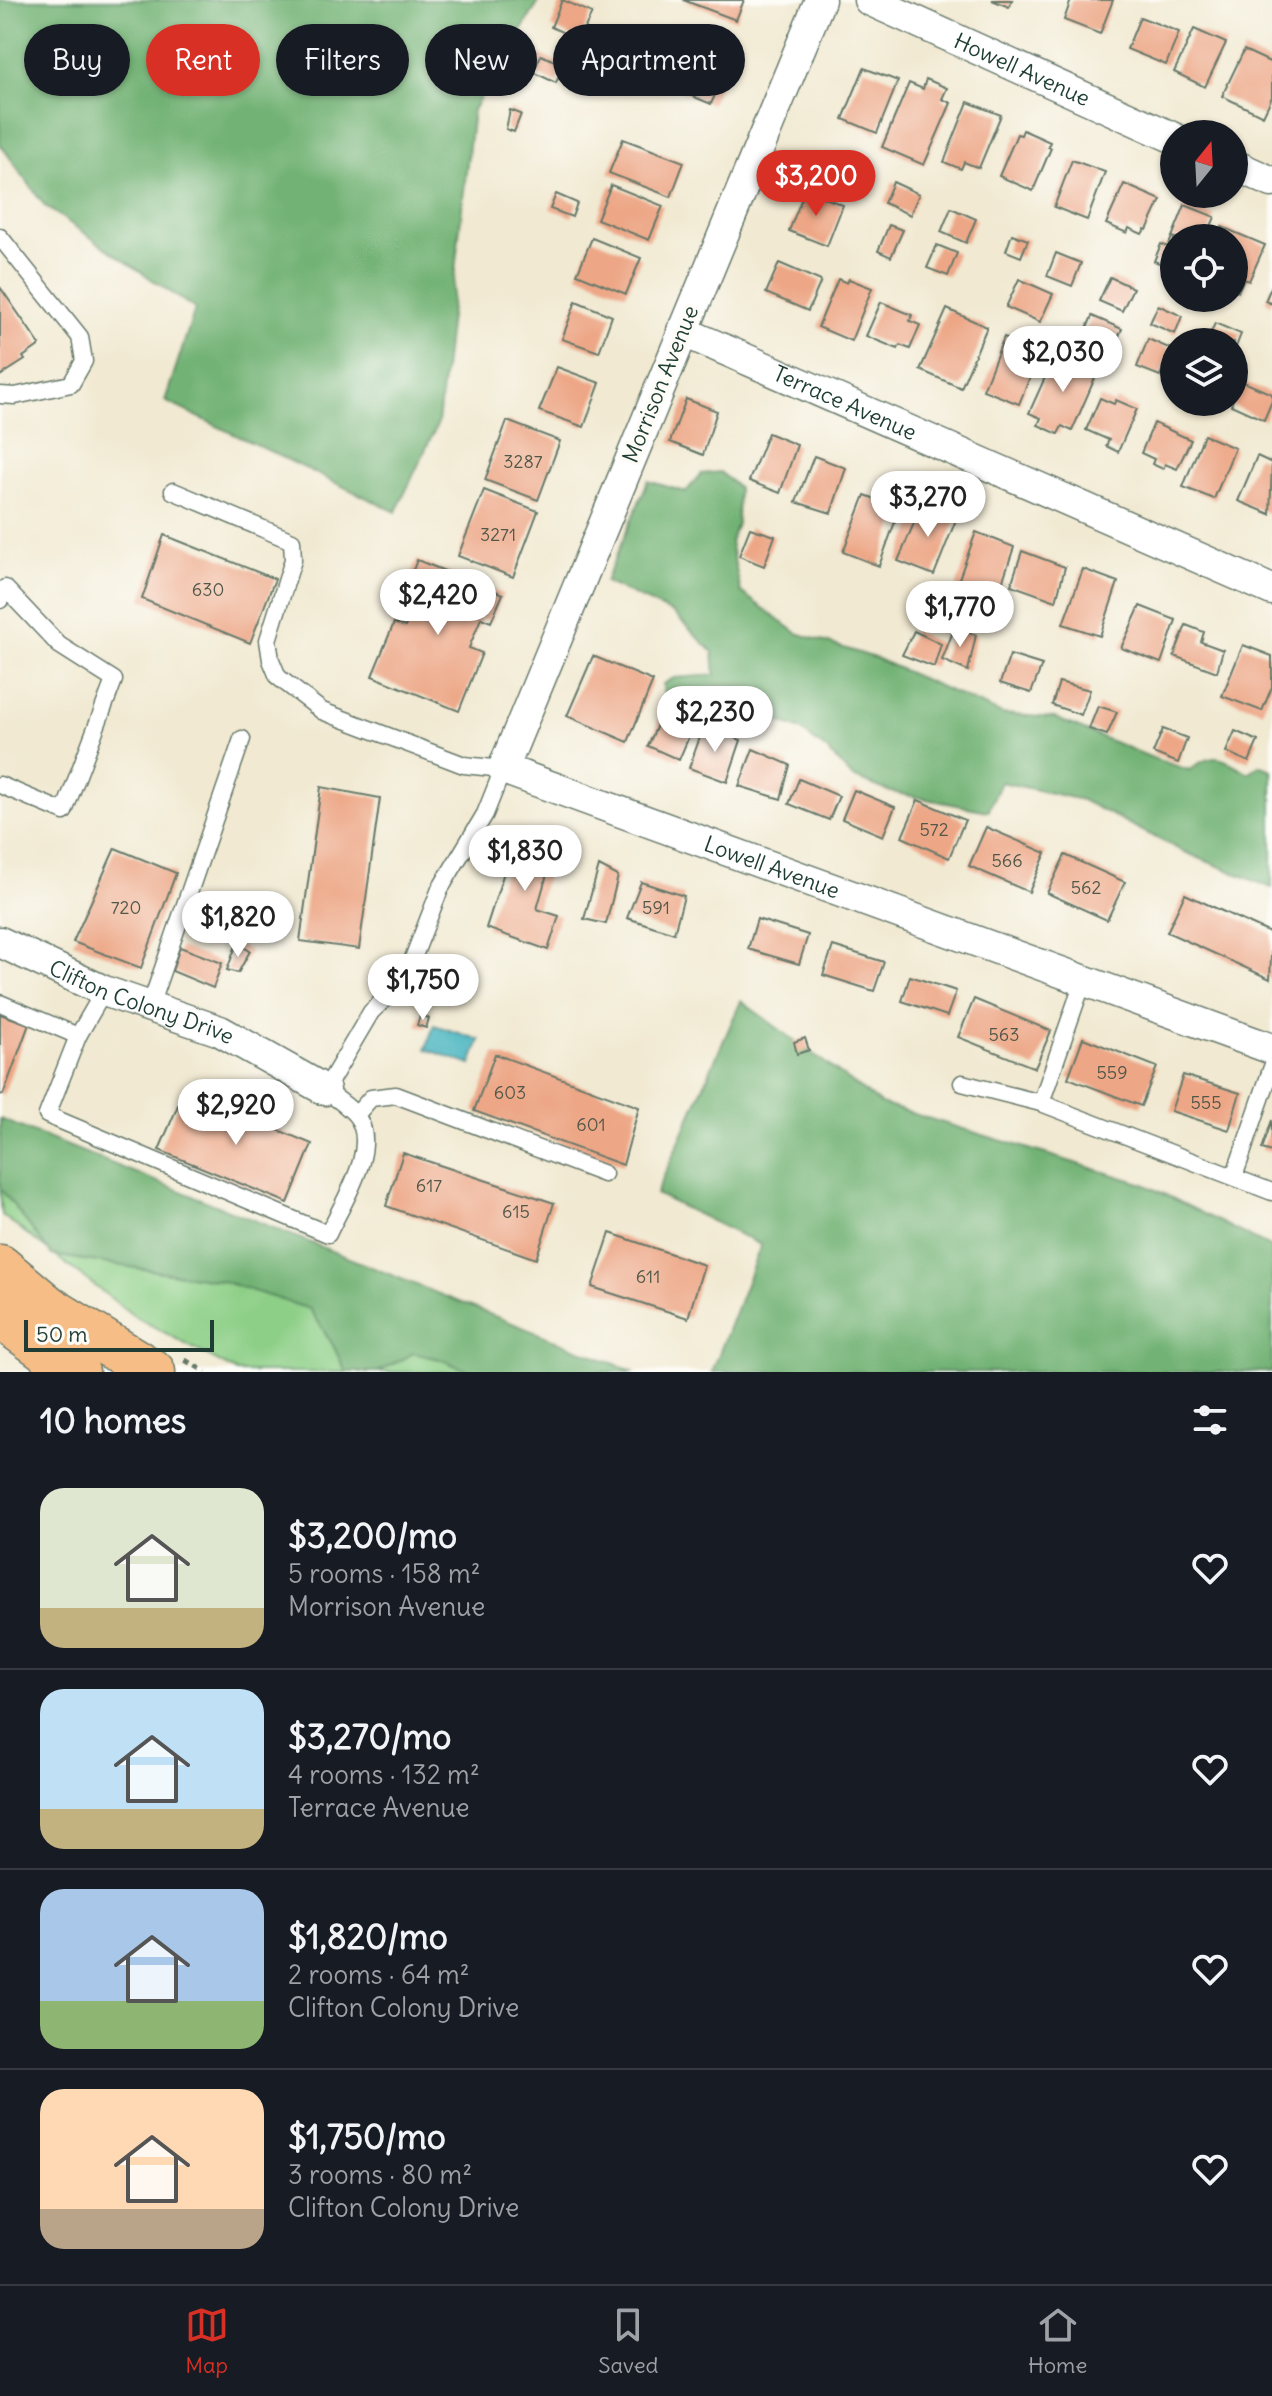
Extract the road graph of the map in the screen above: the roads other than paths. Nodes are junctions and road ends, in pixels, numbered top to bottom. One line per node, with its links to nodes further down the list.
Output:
1 (820, 0): 7 (street, Morrison Avenue)
2 (869, 0): 3 (street, Howell Avenue)
3 (1160, 132)
4 (1248, 171): 5 (street)
5 (1272, 182)
6 (0, 237): 8 (lane)
7 (682, 331): 10 (street, Terrace Avenue); 13 (street, Morrison Avenue)
8 (0, 395)
9 (173, 491): 13 (lane, Lowell Avenue)
10 (1272, 590)
11 (0, 600): 14 (lane)
12 (242, 739): 19 (lane)
13 (503, 769): 16 (street, Lowell Avenue); 24 (lane)
14 (0, 785)
15 (0, 942): 17 (street, Clifton Colony Drive)
16 (1084, 979): 21 (street, Lowell Avenue); 25 (lane)
17 (104, 991): 19 (street, Clifton Colony Drive); 20 (lane)
18 (0, 1003): 20 (lane)
19 (150, 1006): 24 (street, Clifton Colony Drive)
20 (78, 1036): 26 (lane)
21 (1272, 1049)
22 (1272, 1067): 28 (lane)
23 (962, 1083): 25 (lane)
24 (325, 1090): 26 (lane)
25 (1041, 1103): 28 (lane)
26 (356, 1115): 27 (lane)
27 (604, 1174)
28 (1234, 1177): 29 (lane)
29 (1272, 1192)
30 (0, 1267): 33 (main road)
31 (0, 1316): 32 (main road)
32 (77, 1372)
33 (153, 1372)

